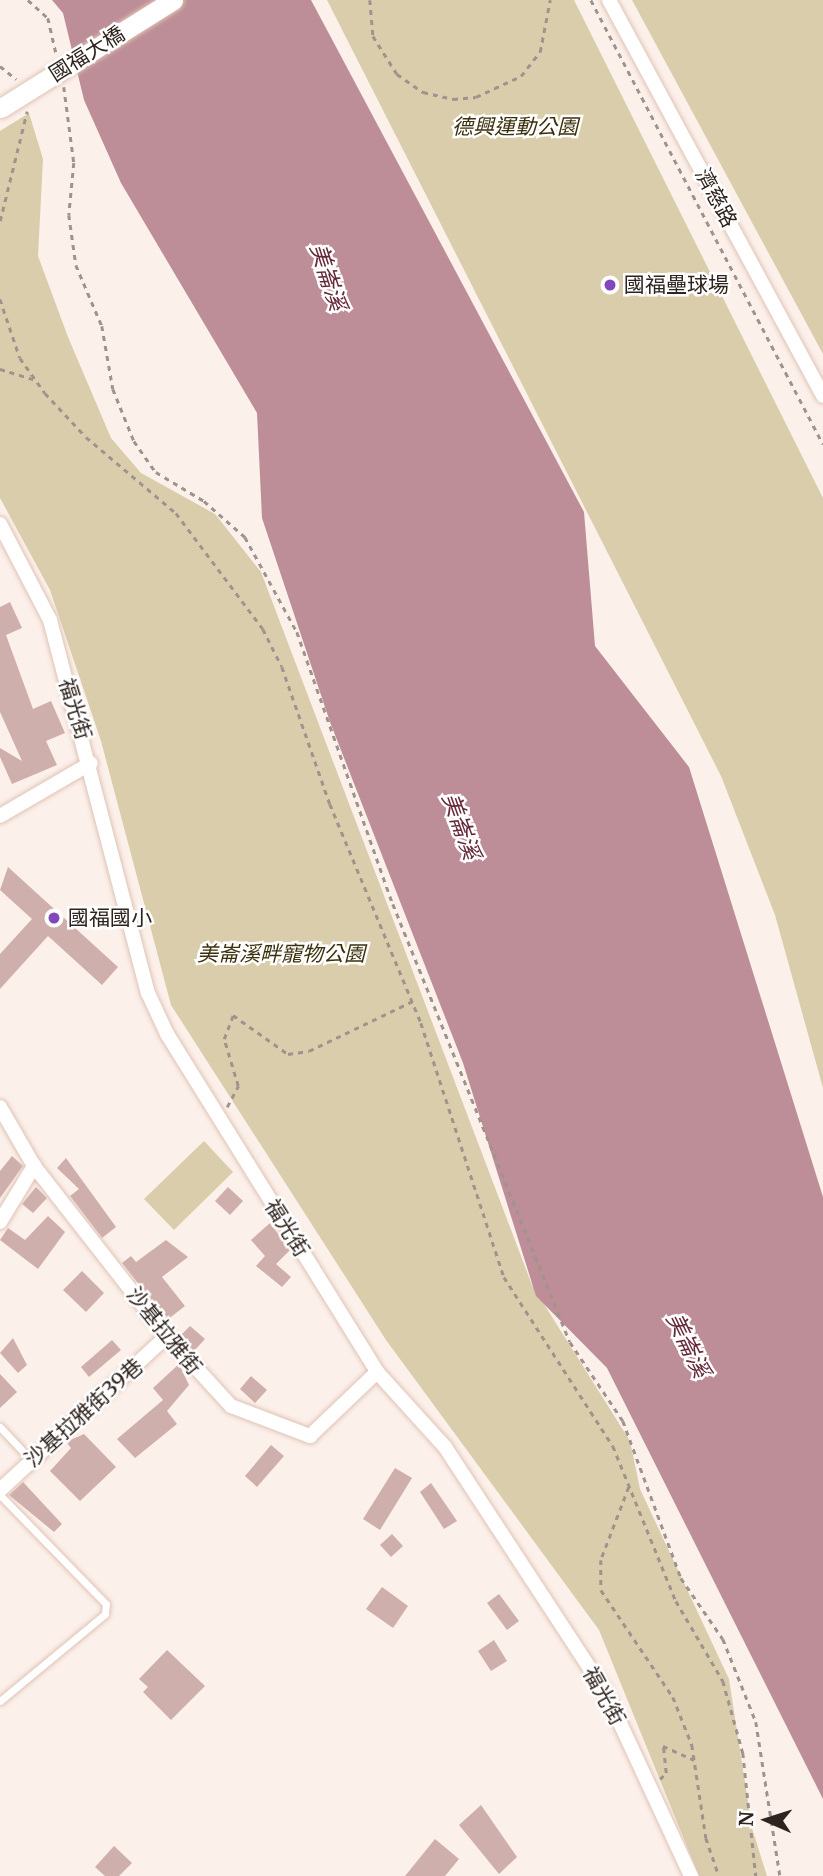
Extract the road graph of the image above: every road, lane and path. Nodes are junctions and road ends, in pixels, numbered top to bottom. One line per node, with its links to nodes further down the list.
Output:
1 (28, 0): 8 (path)
2 (173, 0): 12 (street, 國福大橋, bridge)
3 (370, 0): 4 (path)
4 (550, 0)
5 (591, 0): 18 (path)
6 (610, 0): 17 (street, 濟慈路)
7 (0, 66): 10 (path)
8 (59, 68)
9 (62, 80): 39 (path)
10 (19, 83)
11 (26, 99): 13 (path)
12 (1, 108)
13 (0, 221)
14 (0, 299): 16 (path)
15 (0, 369): 16 (path)
16 (36, 380): 22 (path)
17 (823, 396)
18 (823, 444)
19 (0, 524): 20 (street, 福光街)
20 (92, 763): 21 (street); 24 (street, 福光街)
21 (0, 816)
22 (413, 1001): 24 (path); 31 (path)
23 (0, 1107): 25 (street, 沙基拉雅街)
24 (218, 1112): 28 (street, 福光街)
25 (34, 1166): 26 (street); 27 (street, 沙基拉雅街)
26 (0, 1222)
27 (167, 1336): 28 (street, 沙基拉雅街); 30 (street, 沙基拉雅街39巷)
28 (377, 1372): 35 (street, 福光街)
29 (0, 1427): 30 (lane)
30 (31, 1461): 32 (street, 沙基拉雅街39巷)
31 (629, 1486): 34 (path); 38 (path)
32 (0, 1492): 33 (lane)
33 (0, 1701)
34 (695, 1760): 35 (path); 37 (path)
35 (648, 1785): 36 (street, 福光街)
36 (691, 1876)
37 (719, 1876)
38 (756, 1876)
39 (780, 1876)

